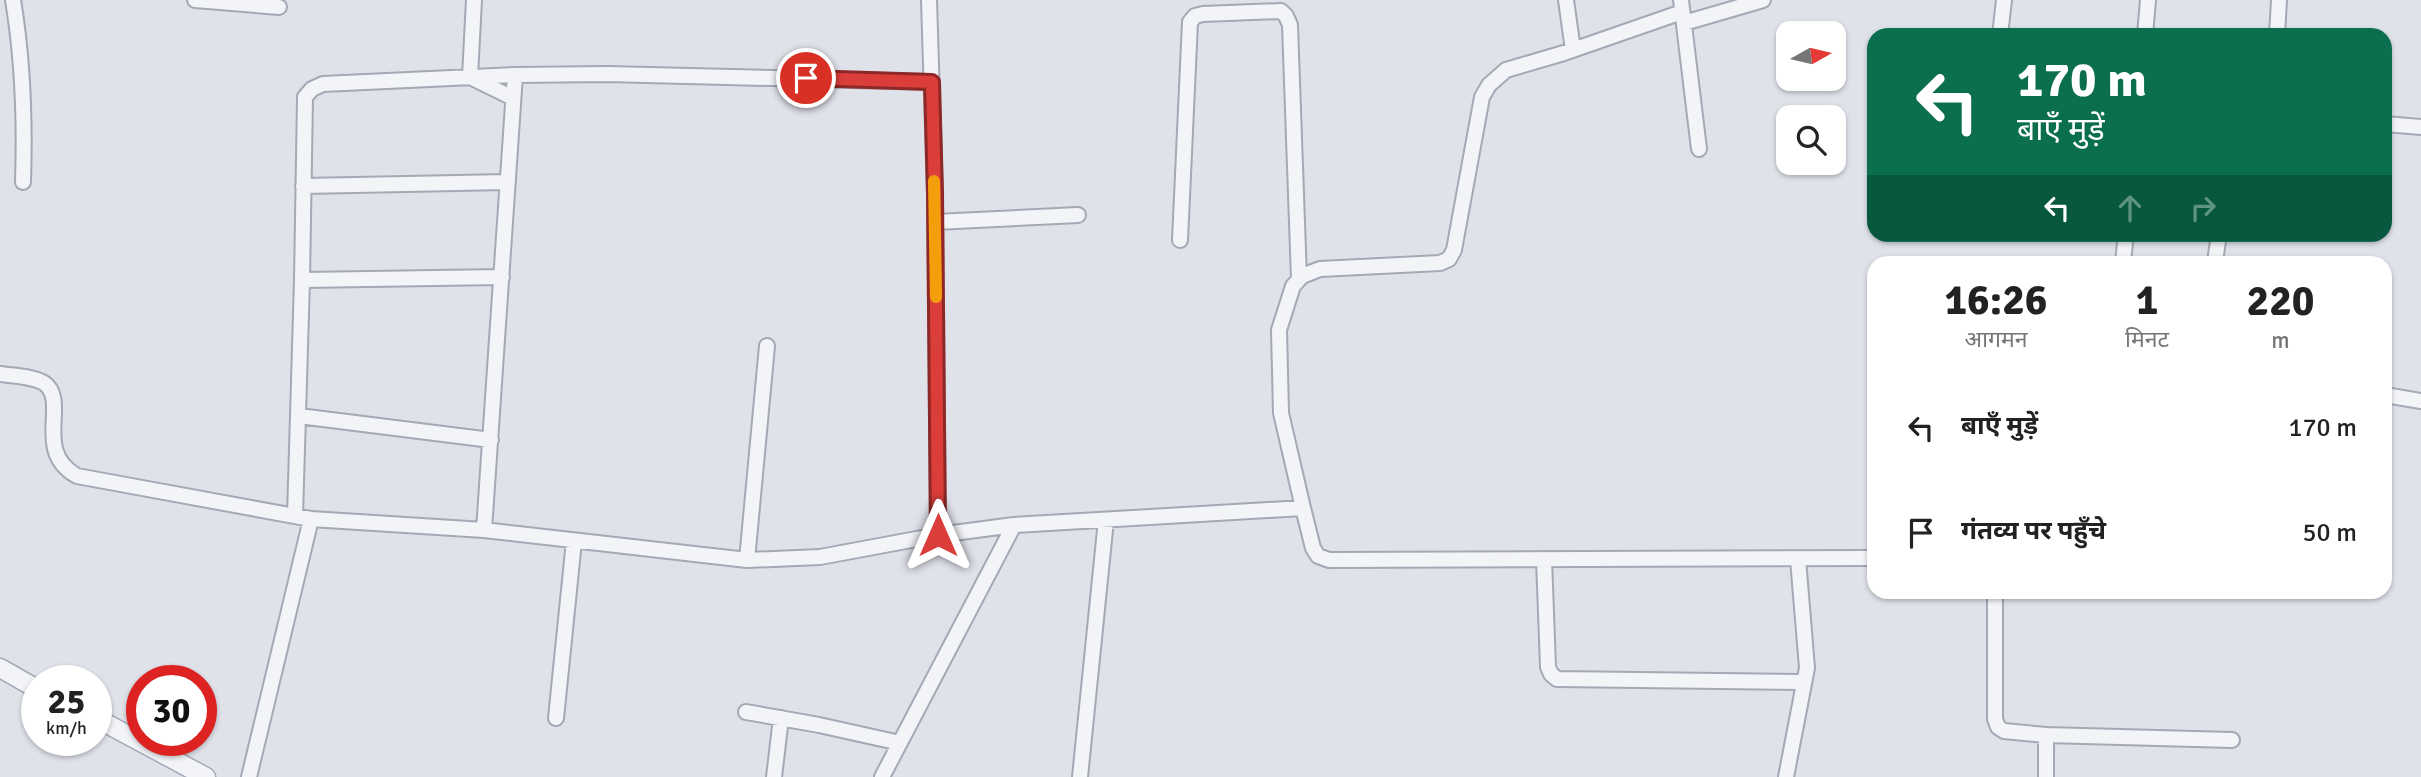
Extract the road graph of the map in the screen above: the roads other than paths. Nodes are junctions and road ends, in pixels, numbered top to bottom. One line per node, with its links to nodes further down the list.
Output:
1 (13, 0): 23 (street)
2 (195, 0): 10 (street)
3 (474, 0): 17 (street)
4 (929, 0): 18 (street)
5 (1566, 0): 15 (street)
6 (1763, 0): 11 (street)
7 (2004, 0): 12 (street)
8 (2148, 0): 13 (street)
9 (2279, 0): 14 (street)
10 (279, 6)
11 (1682, 12): 15 (street); 22 (street)
12 (2001, 28)
13 (2146, 28)
14 (2277, 28)
15 (1573, 50): 30 (street)
16 (515, 75): 17 (street); 18 (street); 19 (street)
17 (470, 76): 19 (street); 25 (street)
18 (932, 82): 27 (street)
19 (513, 98): 24 (street)
20 (2392, 125): 21 (street)
21 (2421, 127)
22 (1699, 149)
23 (23, 182)
24 (508, 182): 25 (street); 29 (street)
25 (303, 186): 31 (street)
26 (1079, 215): 27 (street)
27 (935, 222): 44 (street)
28 (1180, 240): 30 (street)
29 (502, 277): 31 (street); 37 (street)
30 (1299, 279): 38 (street)
31 (302, 280): 36 (street)
32 (767, 346): 47 (street)
33 (0, 374): 39 (street)
34 (2392, 396): 35 (street)
35 (2421, 401)
36 (299, 416): 37 (street); 39 (street)
37 (491, 440): 43 (street)
38 (1303, 508): 41 (street); 48 (street)
39 (295, 516): 40 (street)
40 (311, 519): 43 (street); 62 (street)
41 (1106, 520): 42 (street); 65 (street)
42 (1014, 525): 44 (street); 60 (street)
43 (484, 530): 45 (street)
44 (938, 535): 47 (street)
45 (573, 541): 47 (street); 55 (street)
46 (1867, 558): 49 (street)
47 (747, 559)
48 (1544, 559): 49 (street); 53 (street)
49 (1798, 559): 53 (street)
50 (1995, 599): 58 (street)
51 (0, 668): 52 (street)
52 (21, 680)
53 (1804, 682): 66 (street)
54 (746, 712): 56 (street)
55 (556, 718)
56 (781, 718): 60 (street); 63 (street)
57 (112, 727): 61 (street)
58 (2046, 735): 59 (street); 67 (street)
59 (2232, 740)
60 (900, 743): 64 (street)
61 (205, 777)
62 (249, 777)
63 (774, 777)
64 (882, 777)
65 (1080, 777)
66 (1786, 777)
67 (2046, 777)

